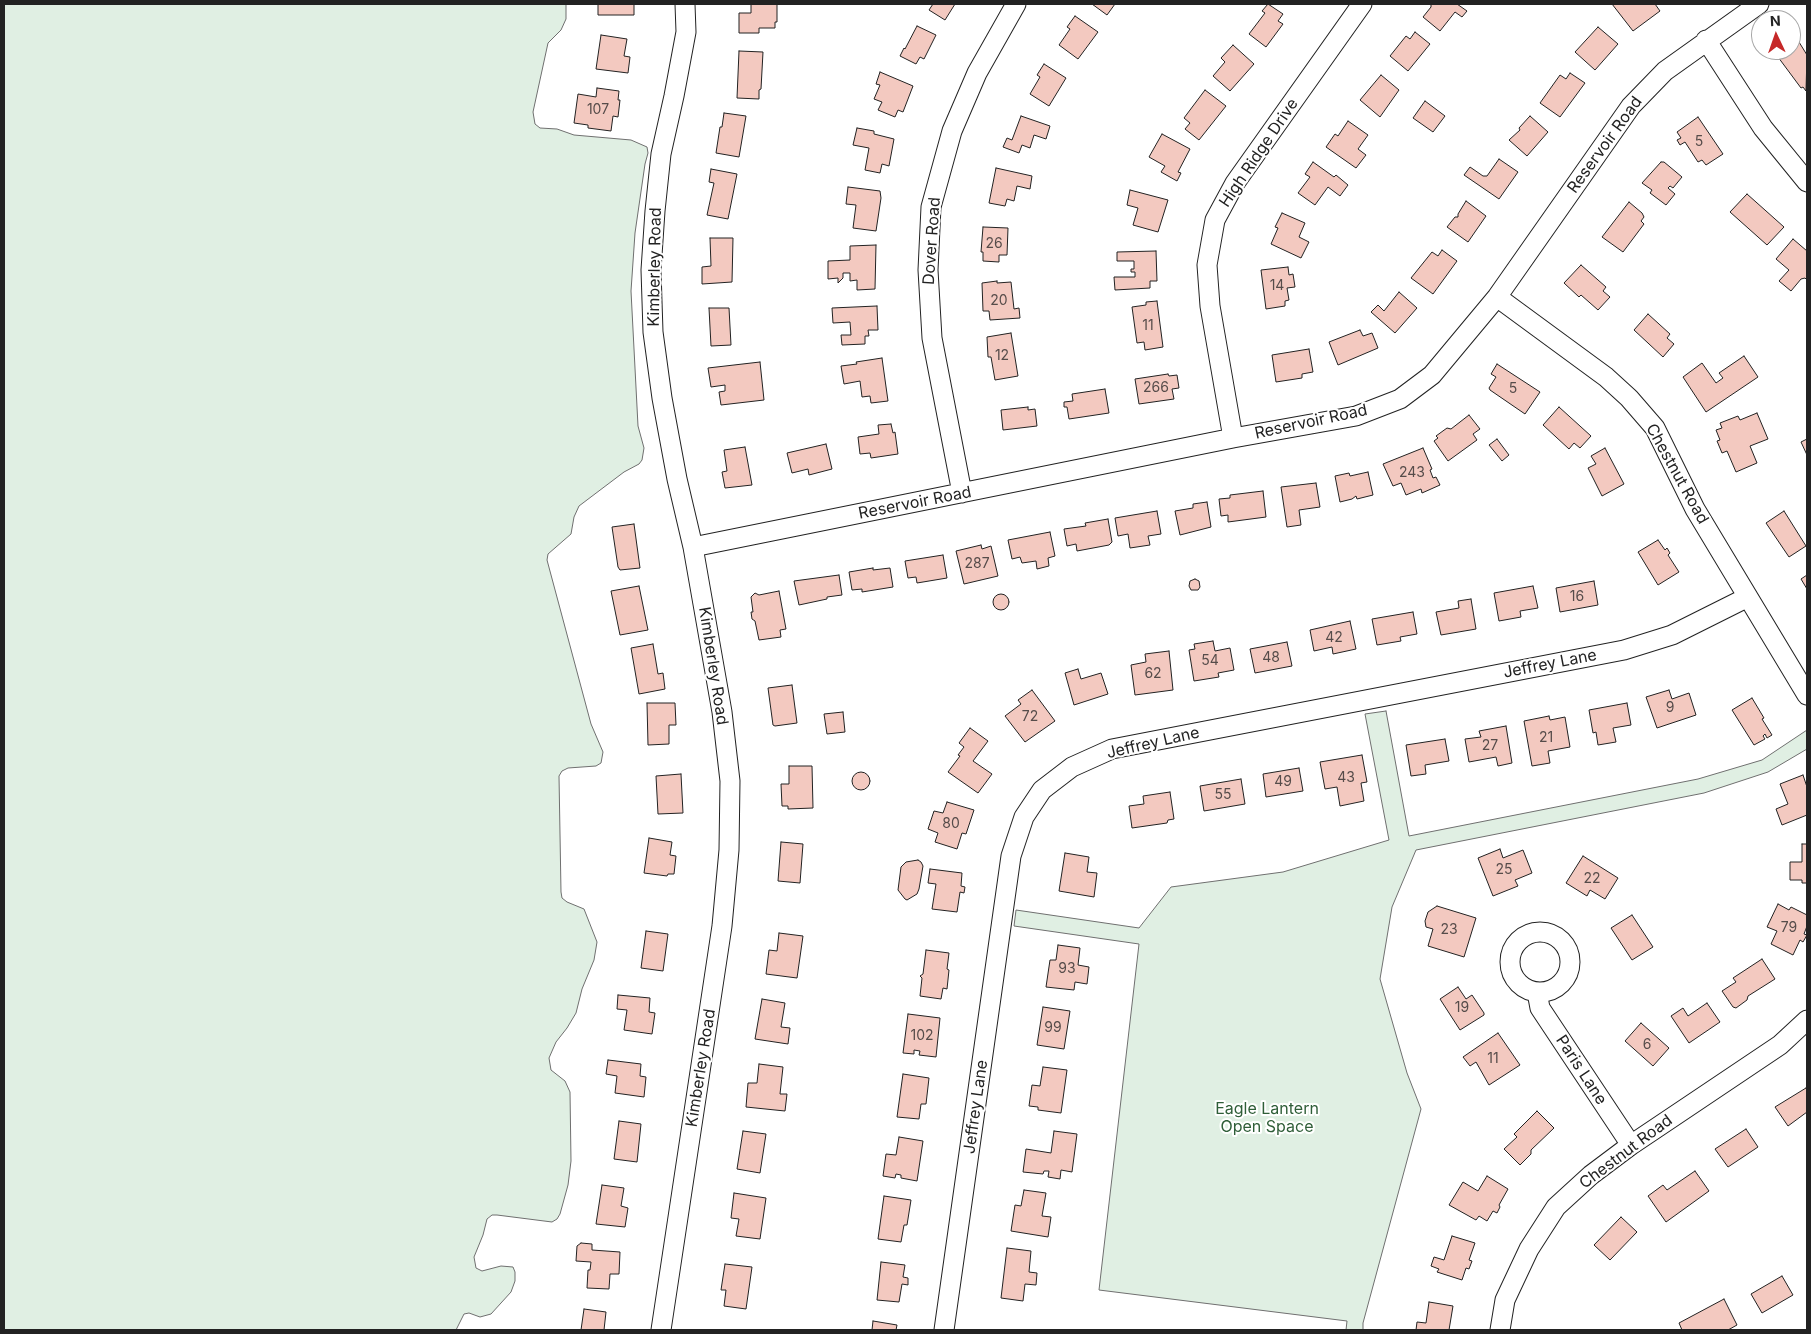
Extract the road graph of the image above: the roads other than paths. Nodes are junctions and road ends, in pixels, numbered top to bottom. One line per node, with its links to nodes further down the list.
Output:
1 (684, 4): 10 (street, Kimberley Road)
2 (1016, 4): 9 (street, Dover Road)
3 (1362, 4): 8 (street, High Ridge Drive)
4 (1759, 4): 5 (street, Reservoir Road)
5 (1706, 40): 6 (street); 7 (street, Reservoir Road)
6 (1807, 182)
7 (1497, 297): 8 (street, Reservoir Road); 11 (street, Chestnut Road)
8 (1233, 438): 9 (street, Reservoir Road)
9 (962, 493): 10 (street, Reservoir Road)
10 (693, 547): 16 (street, Kimberley Road)
11 (1748, 598): 12 (street, Chestnut Road); 17 (street, Jeffrey Lane)
12 (1807, 695)
13 (1537, 992): 15 (street, Paris Lane)
14 (1807, 1020): 15 (street, Chestnut Road)
15 (1631, 1145): 18 (street, Chestnut Road)
16 (661, 1330)
17 (944, 1330)
18 (1500, 1330)

